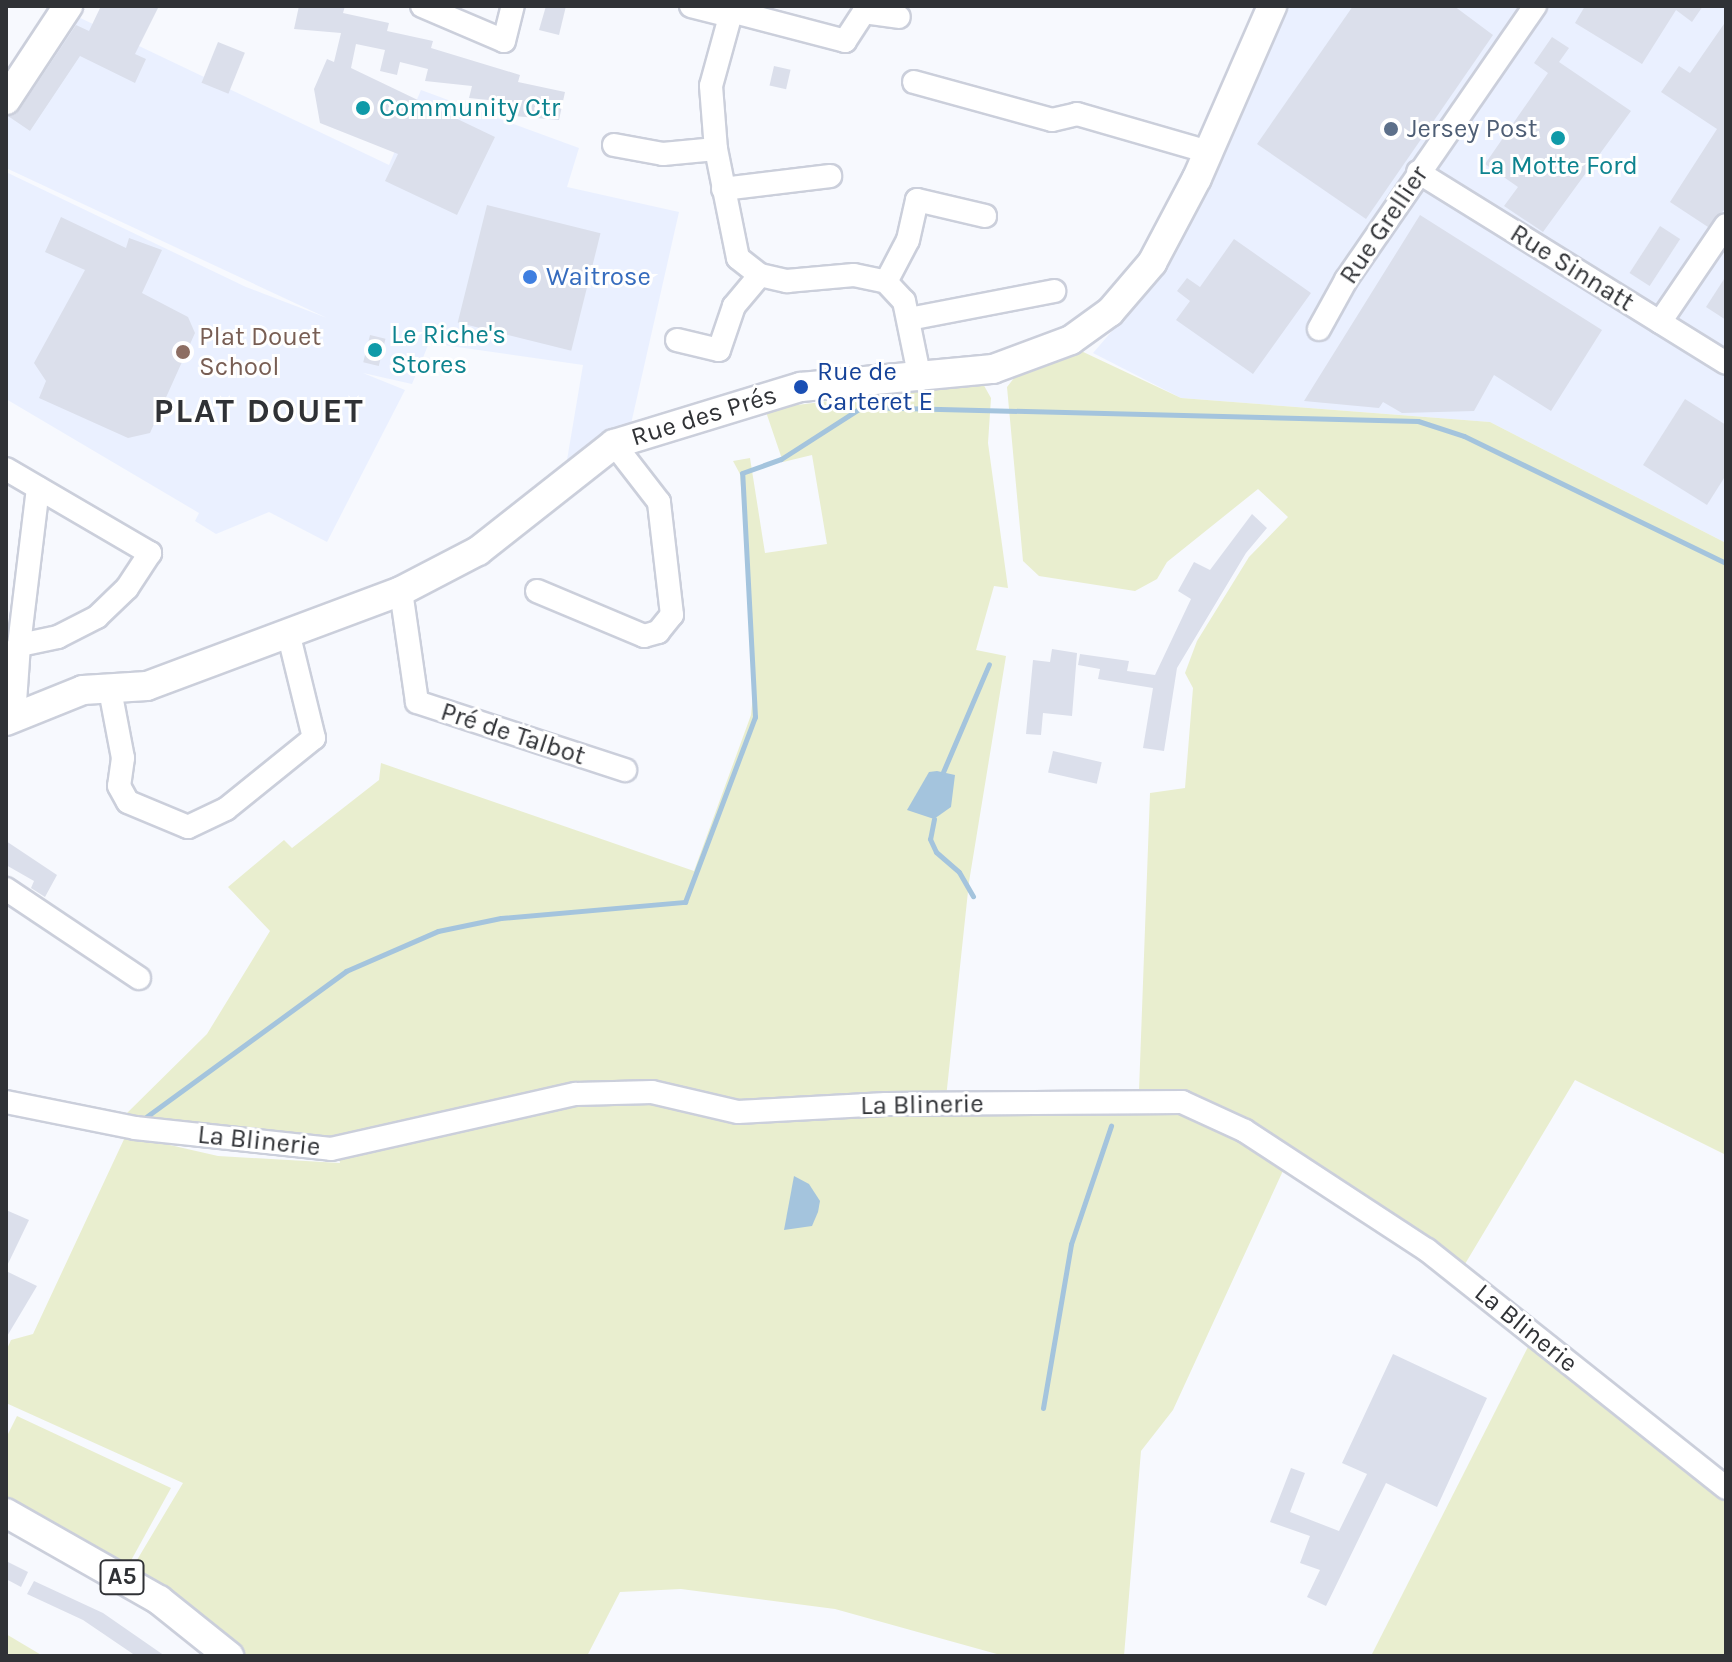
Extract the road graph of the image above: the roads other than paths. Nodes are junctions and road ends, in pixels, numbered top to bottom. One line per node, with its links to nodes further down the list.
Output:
1 (68, 6): 10 (main road)
2 (422, 6): 3 (street)
3 (513, 6)
4 (691, 6): 7 (street)
5 (1272, 6): 13 (main road, Rue des Prés)
6 (1535, 6): 14 (street, Rue Grellier)
7 (731, 11): 8 (street); 12 (street)
8 (899, 17)
9 (914, 82): 13 (street)
10 (6, 100)
11 (614, 145): 12 (street)
12 (716, 149): 16 (street)
13 (1209, 152): 27 (main road, Rue des Prés)
14 (1418, 172): 23 (street, Rue Sinnatt); 24 (street, Rue Grellier)
15 (830, 176): 16 (street)
16 (723, 189): 19 (street)
17 (985, 216): 20 (street)
18 (1726, 225): 23 (street)
19 (760, 275): 20 (street); 25 (street)
20 (886, 282): 22 (street)
21 (1054, 291): 22 (street)
22 (909, 319): 27 (street)
23 (1660, 322): 26 (street, Rue Sinnatt)
24 (1319, 329)
25 (677, 340)
26 (1726, 363)
27 (920, 379): 28 (main road, Rue des Prés)
28 (614, 444): 31 (main road, Rue des Prés); 32 (street)
29 (6, 469): 30 (street)
30 (38, 488): 34 (street); 34 (street)
31 (401, 591): 33 (main road, Rue des Prés); 37 (street, Pré de Talbot)
32 (537, 591)
33 (288, 632): 35 (main road, Rue des Prés); 35 (street)
34 (19, 645): 36 (street)
35 (110, 690): 36 (main road, Rue des Prés)
36 (10, 718)
37 (625, 770)
38 (6, 889): 39 (street)
39 (139, 978)
40 (6, 1102): 41 (street, La Blinerie)
41 (1726, 1488)
42 (6, 1513): 43 (main road, A5)
43 (229, 1656)

